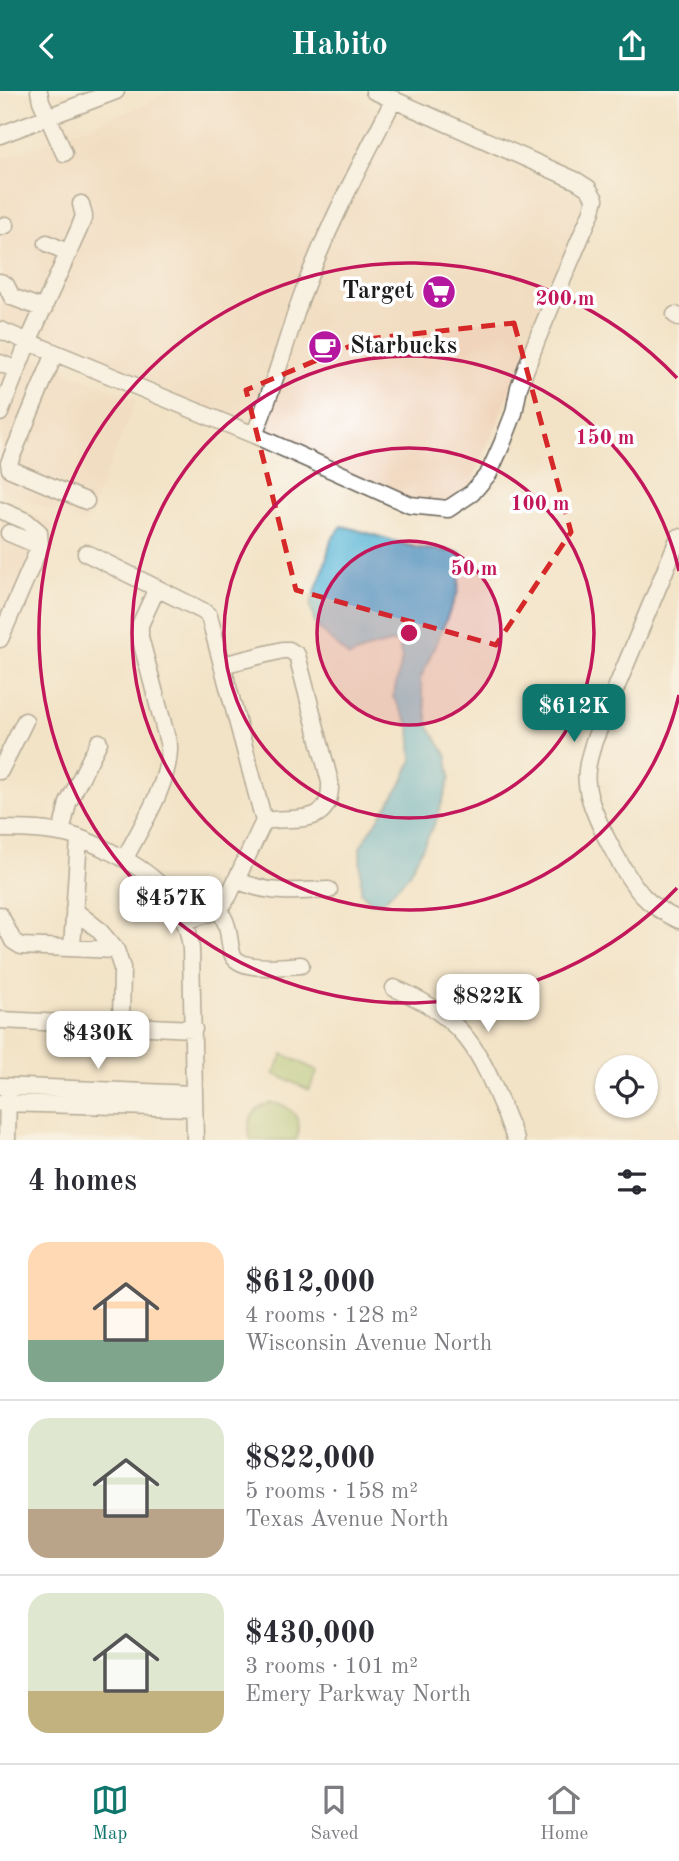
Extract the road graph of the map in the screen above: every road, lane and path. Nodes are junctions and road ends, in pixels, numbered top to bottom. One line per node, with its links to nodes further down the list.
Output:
1 (39, 91): 5 (street)
2 (116, 91): 5 (street)
3 (374, 91): 4 (street)
4 (388, 95): 19 (street); 19 (street)
5 (48, 116): 6 (street); 7 (street)
6 (0, 135)
7 (64, 153)
8 (81, 204): 10 (street)
9 (47, 243): 10 (street)
10 (69, 253): 12 (street)
11 (0, 282): 12 (street)
12 (44, 309): 14 (street)
13 (0, 330): 14 (street)
14 (28, 342): 15 (street); 17 (street)
15 (55, 353): 19 (street); 20 (street)
16 (0, 363): 17 (street)
17 (17, 370): 18 (street)
18 (0, 413)
19 (254, 435)
20 (5, 467): 21 (street)
21 (86, 501)
22 (0, 510): 25 (street)
23 (9, 533): 25 (street)
24 (679, 537): 43 (street)
25 (40, 546): 28 (street)
26 (86, 553): 27 (street)
27 (157, 588): 29 (street); 37 (street)
28 (0, 639)
29 (222, 664): 33 (street); 33 (street)
30 (25, 721): 32 (street)
31 (99, 742): 35 (street)
32 (0, 771)
33 (264, 821): 38 (street)
34 (0, 829): 35 (street)
35 (61, 833): 36 (street)
36 (79, 838): 37 (street); 40 (street)
37 (125, 858): 44 (street)
38 (236, 880): 39 (street); 41 (street)
39 (329, 890)
40 (74, 910): 45 (street); 46 (street)
41 (219, 910): 44 (street); 47 (street)
42 (0, 915): 45 (street)
43 (679, 920)
44 (186, 921): 51 (street)
45 (72, 948): 46 (street)
46 (116, 950): 50 (street)
47 (301, 965)
48 (394, 988): 57 (street)
49 (0, 1020): 50 (street)
50 (121, 1026): 51 (street)
51 (194, 1029): 53 (street)
52 (4, 1086): 53 (street); 54 (street)
53 (194, 1101): 54 (street); 56 (street)
54 (4, 1103): 55 (street)
55 (7, 1140)
56 (195, 1140)
57 (516, 1140)

